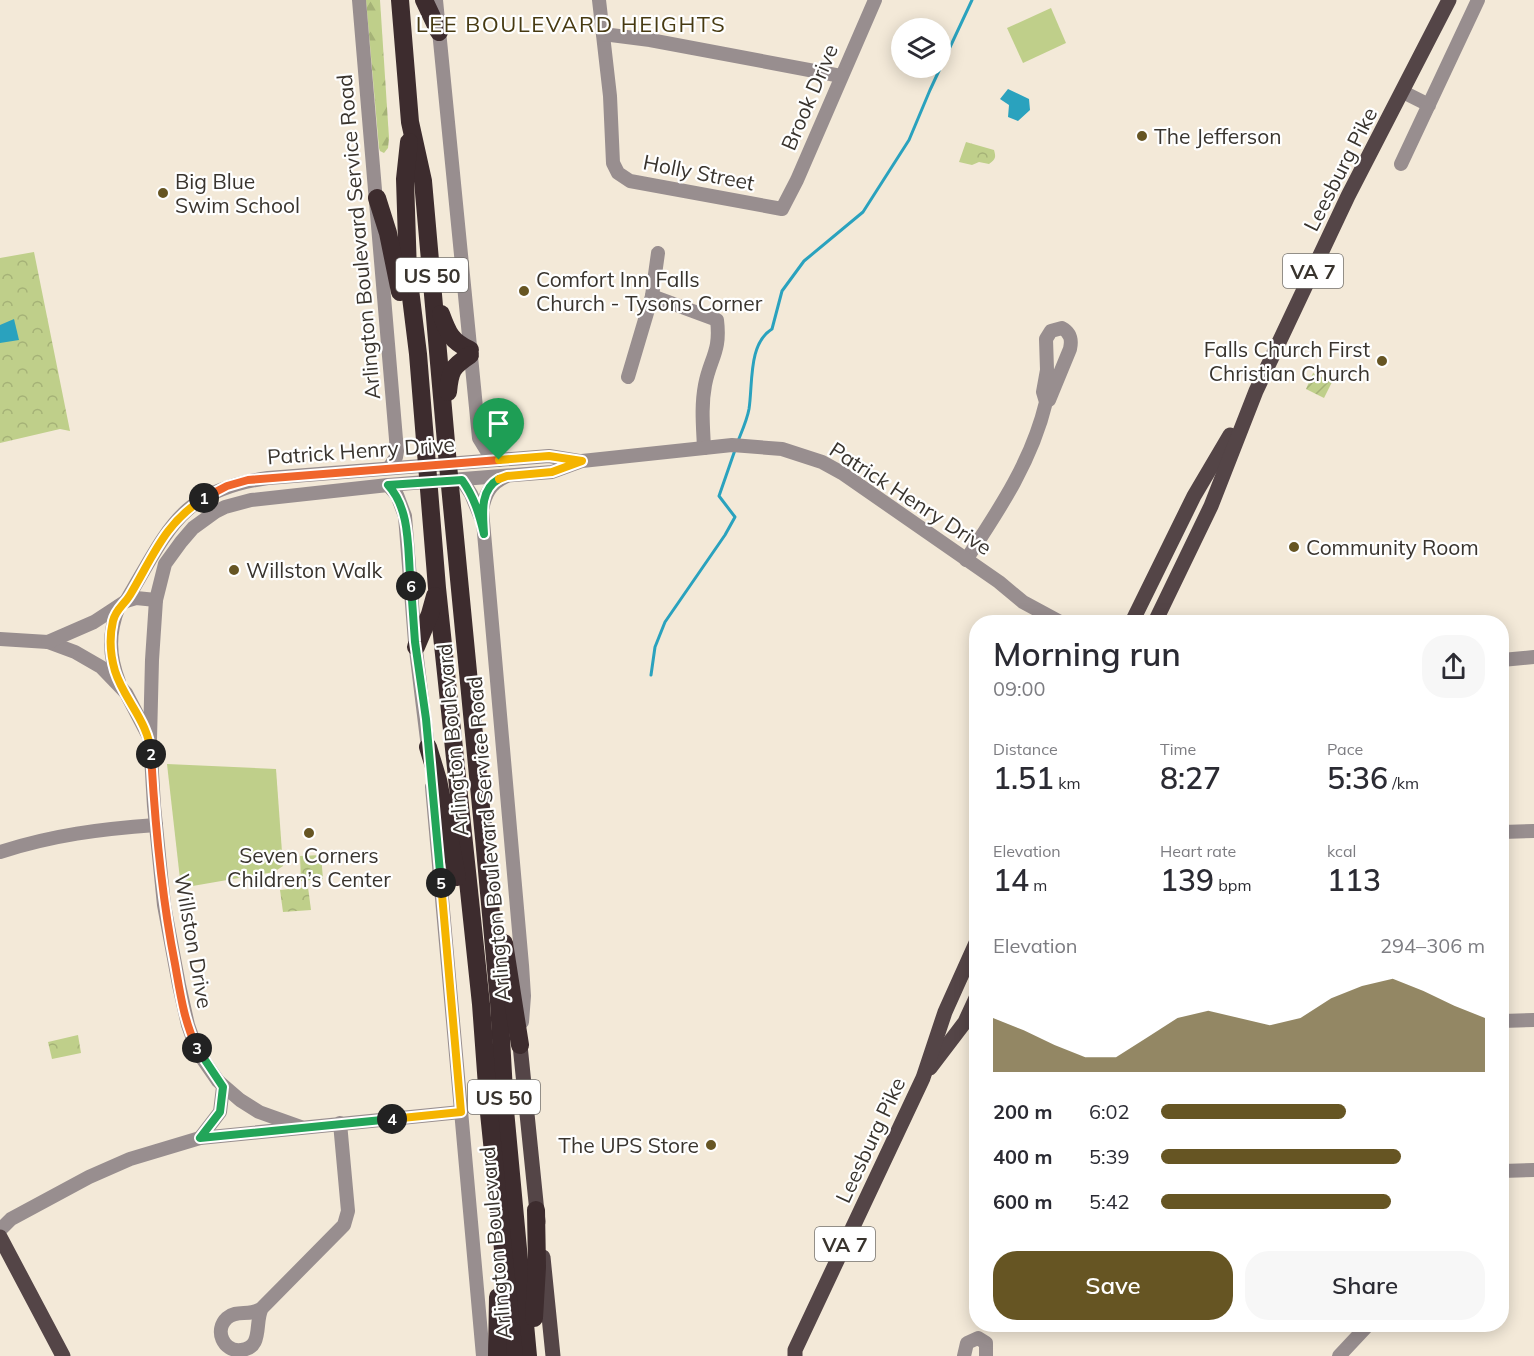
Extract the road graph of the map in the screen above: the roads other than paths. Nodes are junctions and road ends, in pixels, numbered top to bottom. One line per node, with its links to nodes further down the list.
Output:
1 (359, 0): 16 (street, Arlington Boulevard Service Road)
2 (400, 0): 14 (highway, Arlington Boulevard / US 50)
3 (424, 0): 9 (highway)
4 (435, 0): 9 (street)
5 (599, 0): 10 (street)
6 (875, 0): 11 (street, Brook Drive)
7 (1449, 0): 12 (main road, Leesburg Pike / VA 7)
8 (1478, 0): 13 (street)
9 (439, 32): 21 (street)
10 (603, 34): 11 (street); 17 (street, Holly Street)
11 (841, 76): 17 (street, Brook Drive)
12 (1403, 92): 13 (street); 24 (main road, Leesburg Pike / VA 7)
13 (1429, 105): 15 (street)
14 (410, 122): 19 (highway, Arlington Boulevard / US 50); 22 (highway, Arlington Boulevard / US 50)
15 (1401, 164)
16 (377, 198): 22 (highway); 30 (street, Arlington Boulevard Service Road)
17 (782, 209)
18 (658, 253): 20 (street)
19 (432, 277): 21 (highway); 26 (highway, Arlington Boulevard / US 50)
20 (651, 296): 23 (street); 27 (street)
21 (470, 353): 26 (highway); 28 (street)
22 (418, 354): 31 (highway, Arlington Boulevard / US 50)
23 (628, 377)
24 (1256, 391): 41 (main road, Leesburg Pike / VA 7); 42 (main road, Leesburg Pike / VA 7)
25 (1046, 402): 25 (street); 36 (street)
26 (445, 429): 32 (highway, Arlington Boulevard / US 50)
27 (704, 447): 29 (street, Patrick Henry Drive); 36 (street, Patrick Henry Drive)
28 (499, 460): 29 (street, Patrick Henry Drive); 32 (street, Patrick Henry Drive)
29 (582, 461): 33 (street, Patrick Henry Drive)
30 (389, 468): 31 (street, Patrick Henry Drive); 39 (street, Patrick Henry Drive)
31 (428, 475): 32 (street, Patrick Henry Drive); 34 (street, Patrick Henry Drive); 37 (highway, Arlington Boulevard / US 50)
32 (453, 475): 33 (street, Patrick Henry Drive); 35 (street, Arlington Boulevard Service Road); 55 (highway, Arlington Boulevard / US 50)
33 (507, 476): 35 (street, Arlington Boulevard Service Road)
34 (388, 485): 38 (street, Patrick Henry Drive); 45 (street)
35 (484, 534): 62 (street, Arlington Boulevard Service Road)
36 (966, 560): 40 (street, Patrick Henry Drive)
37 (437, 588): 45 (highway); 58 (highway, Arlington Boulevard / US 50)
38 (156, 600): 39 (street); 49 (street, Patrick Henry Drive)
39 (123, 604): 44 (street, Patrick Henry Drive); 48 (street, Patrick Henry Drive)
40 (1047, 615)
41 (1135, 615)
42 (1158, 615)
43 (0, 639): 44 (street, Patrick Henry Drive)
44 (48, 642): 48 (street, Patrick Henry Drive)
45 (416, 647): 51 (street)
46 (1534, 657): 47 (street)
47 (1509, 659)
48 (121, 687): 49 (street); 50 (street, Patrick Henry Drive)
49 (151, 688): 50 (street, Patrick Henry Drive)
50 (150, 739): 52 (street, Willston Drive)
51 (428, 747): 58 (highway); 65 (street)
52 (156, 825): 56 (street); 64 (street, Willston Drive)
53 (1534, 831): 54 (street)
54 (1509, 832)
55 (484, 838): 62 (highway); 82 (highway, Arlington Boulevard / US 50)
56 (0, 852)
57 (969, 959): 63 (main road, Leesburg Pike / VA 7)
58 (481, 1004): 66 (highway, Arlington Boulevard / US 50)
59 (969, 1013): 63 (main road, Leesburg Pike / VA 7)
60 (1534, 1020): 61 (street)
61 (1509, 1021)
62 (520, 1045): 72 (main road, Arlington Boulevard Service Road)
63 (923, 1078): 77 (main road, Leesburg Pike / VA 7)
64 (223, 1087): 68 (street, Willston Drive); 69 (street)
65 (461, 1112): 67 (street); 79 (street)
66 (489, 1113): 80 (highway); 81 (highway, Arlington Boulevard / US 50)
67 (340, 1123): 68 (street); 75 (street)
68 (301, 1127): 69 (street)
69 (200, 1138): 73 (street)
70 (1534, 1170): 71 (street)
71 (1509, 1171)
72 (536, 1210): 82 (highway); 83 (main road, Arlington Boulevard Service Road)
73 (0, 1230)
74 (0, 1237): 78 (main road)
75 (262, 1308)
76 (1362, 1332): 86 (street)
77 (792, 1354)
78 (63, 1356)
79 (483, 1356)
80 (496, 1356)
81 (514, 1356)
82 (530, 1356)
83 (552, 1356)
84 (964, 1356): 85 (street)
85 (986, 1356)
86 (1339, 1356)

